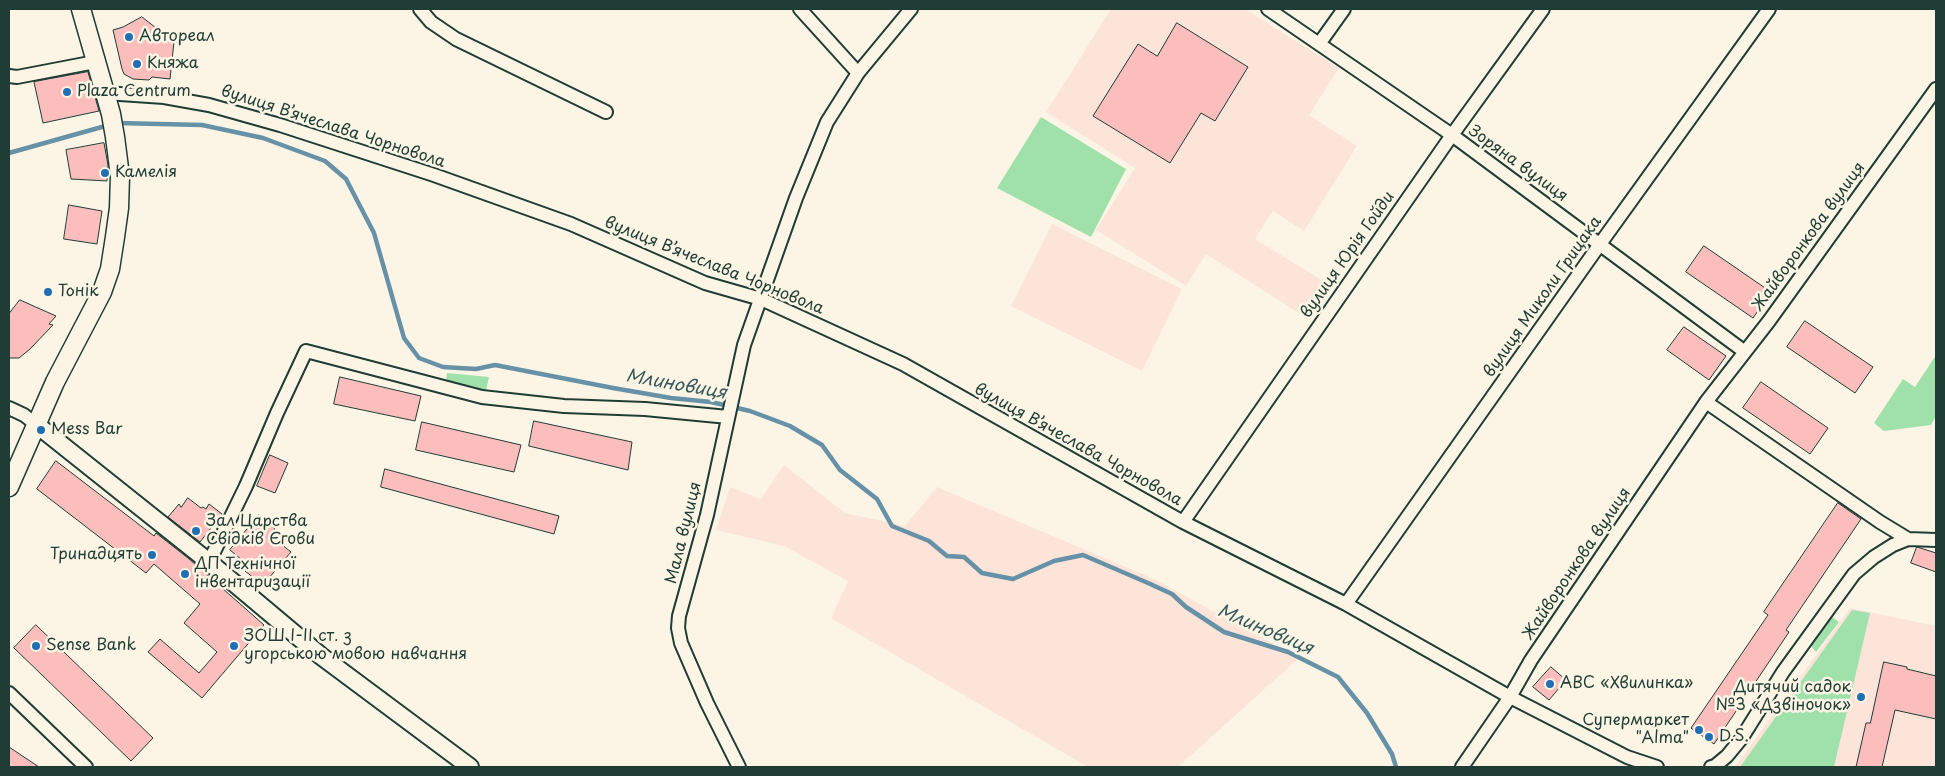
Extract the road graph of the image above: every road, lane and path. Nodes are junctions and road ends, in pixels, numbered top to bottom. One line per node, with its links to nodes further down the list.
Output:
1 (81, 9): 10 (main road)
2 (420, 9): 15 (street)
3 (800, 9): 11 (street)
4 (911, 9): 11 (street, Мала вулиця)
5 (1268, 9): 9 (street, Зоряна вулиця)
6 (1344, 9): 9 (street)
7 (1543, 9): 16 (street, вулиця Юрія Гойди)
8 (1768, 9): 17 (street, вулиця Миколи Грицака)
9 (1319, 44): 16 (street, Зоряна вулиця)
10 (95, 62): 12 (street); 14 (main road)
11 (858, 73): 18 (street, Мала вулиця)
12 (9, 76)
13 (1936, 90): 19 (street, Жайворонкова вулиця)
14 (104, 93): 18 (street, вулиця Вʼячеслава Чорновола); 23 (main road)
15 (606, 112)
16 (1452, 135): 17 (street, Зоряна вулиця); 25 (street, вулиця Юрія Гойди)
17 (1600, 244): 19 (street, Зоряна вулиця); 29 (street, вулиця Миколи Грицака)
18 (762, 299): 22 (street, Мала вулиця); 25 (street, вулиця Вʼячеслава Чорновола)
19 (1745, 352): 20 (street, Жайворонкова вулиця)
20 (1706, 402): 26 (street); 31 (street, Жайворонкова вулиця)
21 (9, 408): 23 (street)
22 (728, 418): 28 (street); 34 (street, Мала вулиця)
23 (37, 425): 24 (main road); 28 (street)
24 (9, 488)
25 (1182, 522): 29 (street, вулиця Вʼячеслава Чорновола)
26 (1908, 539): 27 (street); 37 (street)
27 (1936, 540)
28 (209, 562): 33 (street)
29 (1346, 604): 31 (street, вулиця Вʼячеслава Чорновола)
30 (9, 693): 32 (street)
31 (1510, 697): 35 (street, Жайворонкова вулиця); 36 (street)
32 (86, 767)
33 (470, 767)
34 (739, 767)
35 (1462, 767)
36 (1657, 767)
37 (1710, 767)

